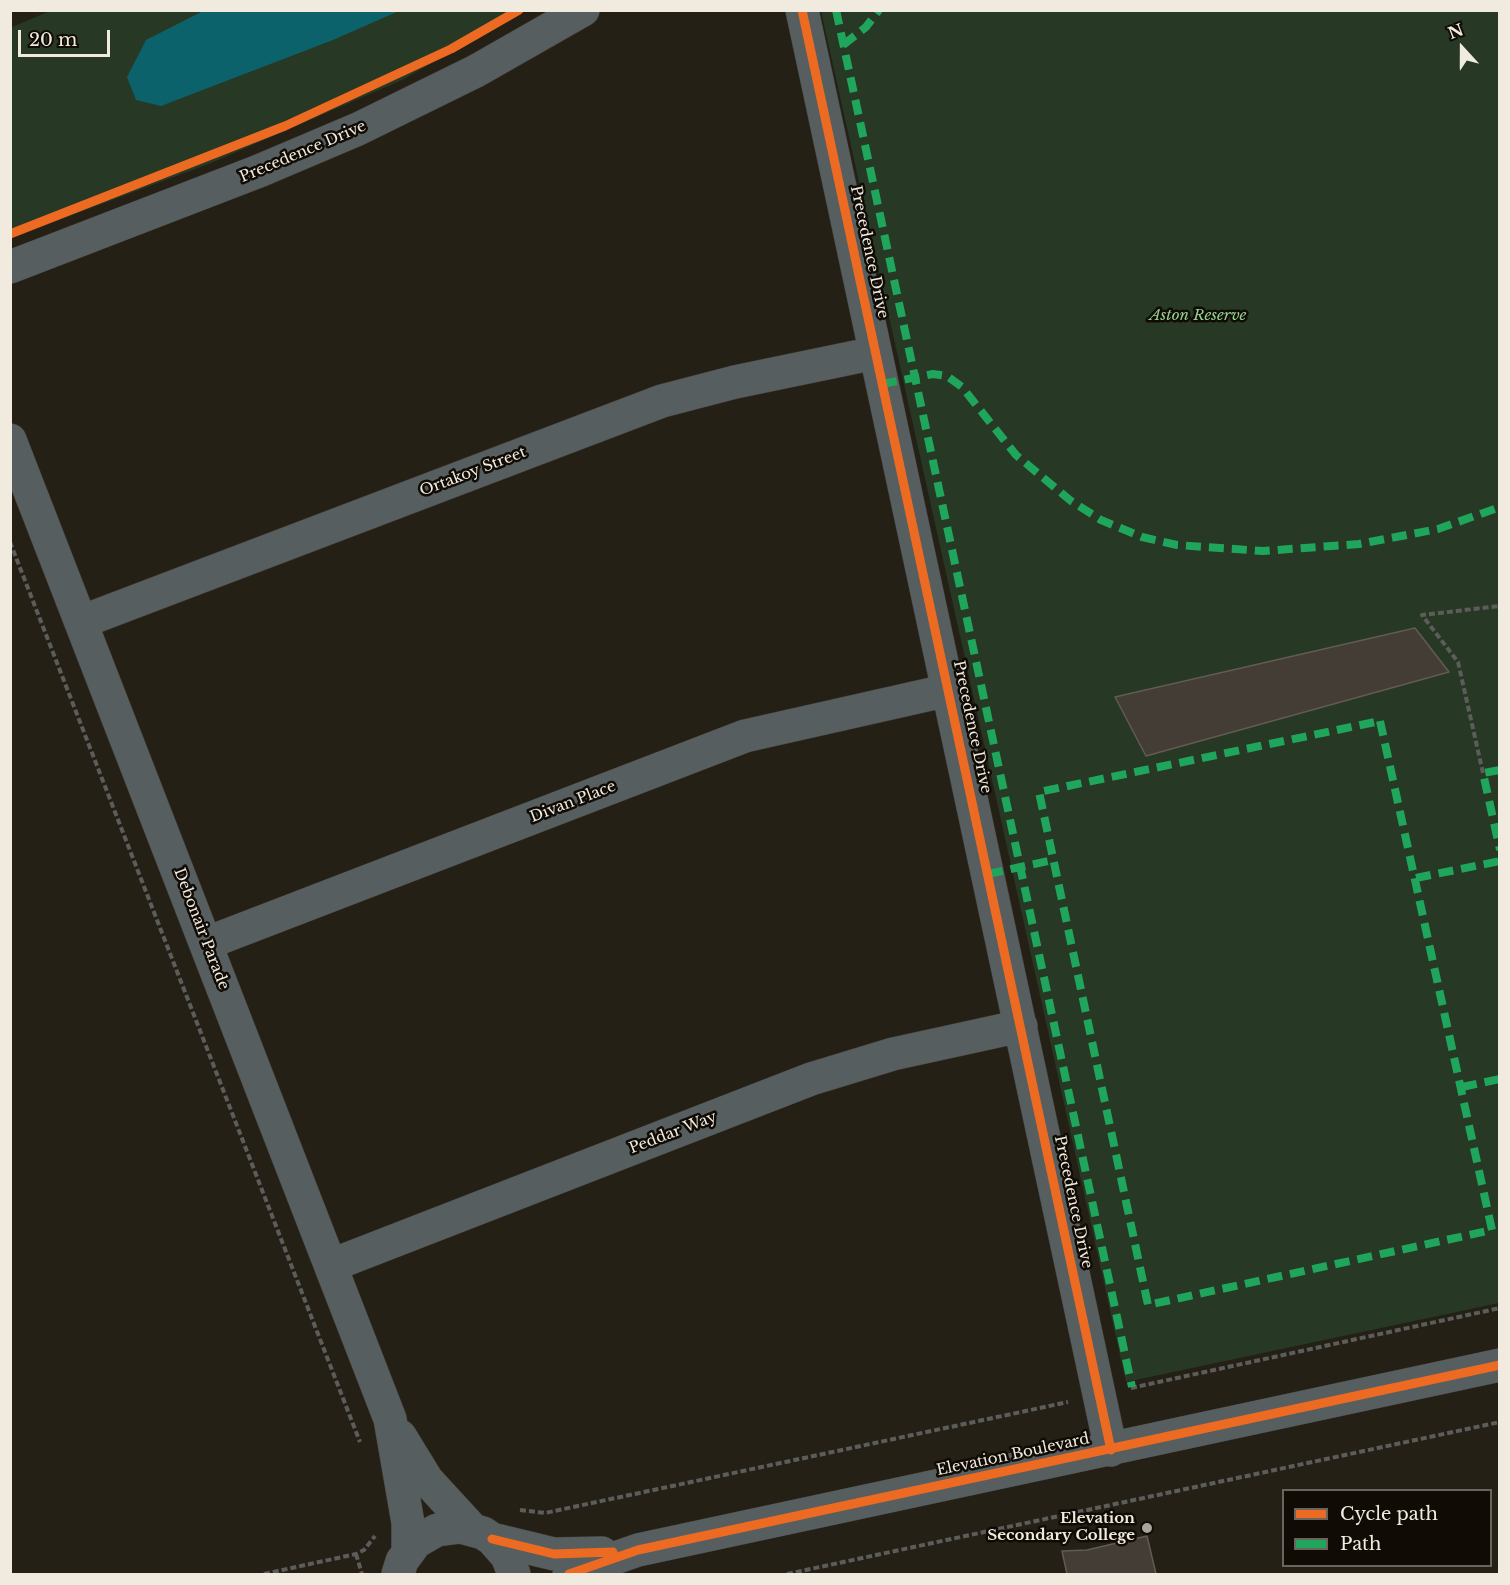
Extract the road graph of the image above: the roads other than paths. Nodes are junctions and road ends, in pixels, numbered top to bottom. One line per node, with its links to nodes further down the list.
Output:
1 (583, 10): 3 (street, Precedence Drive)
2 (802, 10): 4 (street, Precedence Drive)
3 (10, 267)
4 (875, 353): 6 (street, Ortakoy Street); 7 (street, Precedence Drive)
5 (10, 440): 6 (street, Debonair Parade)
6 (81, 622): 8 (street, Debonair Parade)
7 (949, 690): 8 (street, Divan Place); 9 (street, Precedence Drive)
8 (207, 943): 10 (street, Debonair Parade)
9 (1021, 1026): 10 (street, Peddar Way); 13 (street, Precedence Drive)
10 (332, 1265): 12 (street, Debonair Parade)
11 (1500, 1365): 13 (street, Elevation Boulevard)
12 (390, 1419): 14 (street, Debonair Parade); 16 (street, Debonair Parade)
13 (1110, 1450): 15 (street, Elevation Boulevard)
14 (483, 1534): 15 (street, Elevation Boulevard); 16 (street, Elevation Boulevard); 17 (street, Debonair Parade)
15 (638, 1550): 18 (street, Elevation Boulevard)
16 (399, 1568)
17 (514, 1575)
18 (569, 1575)

